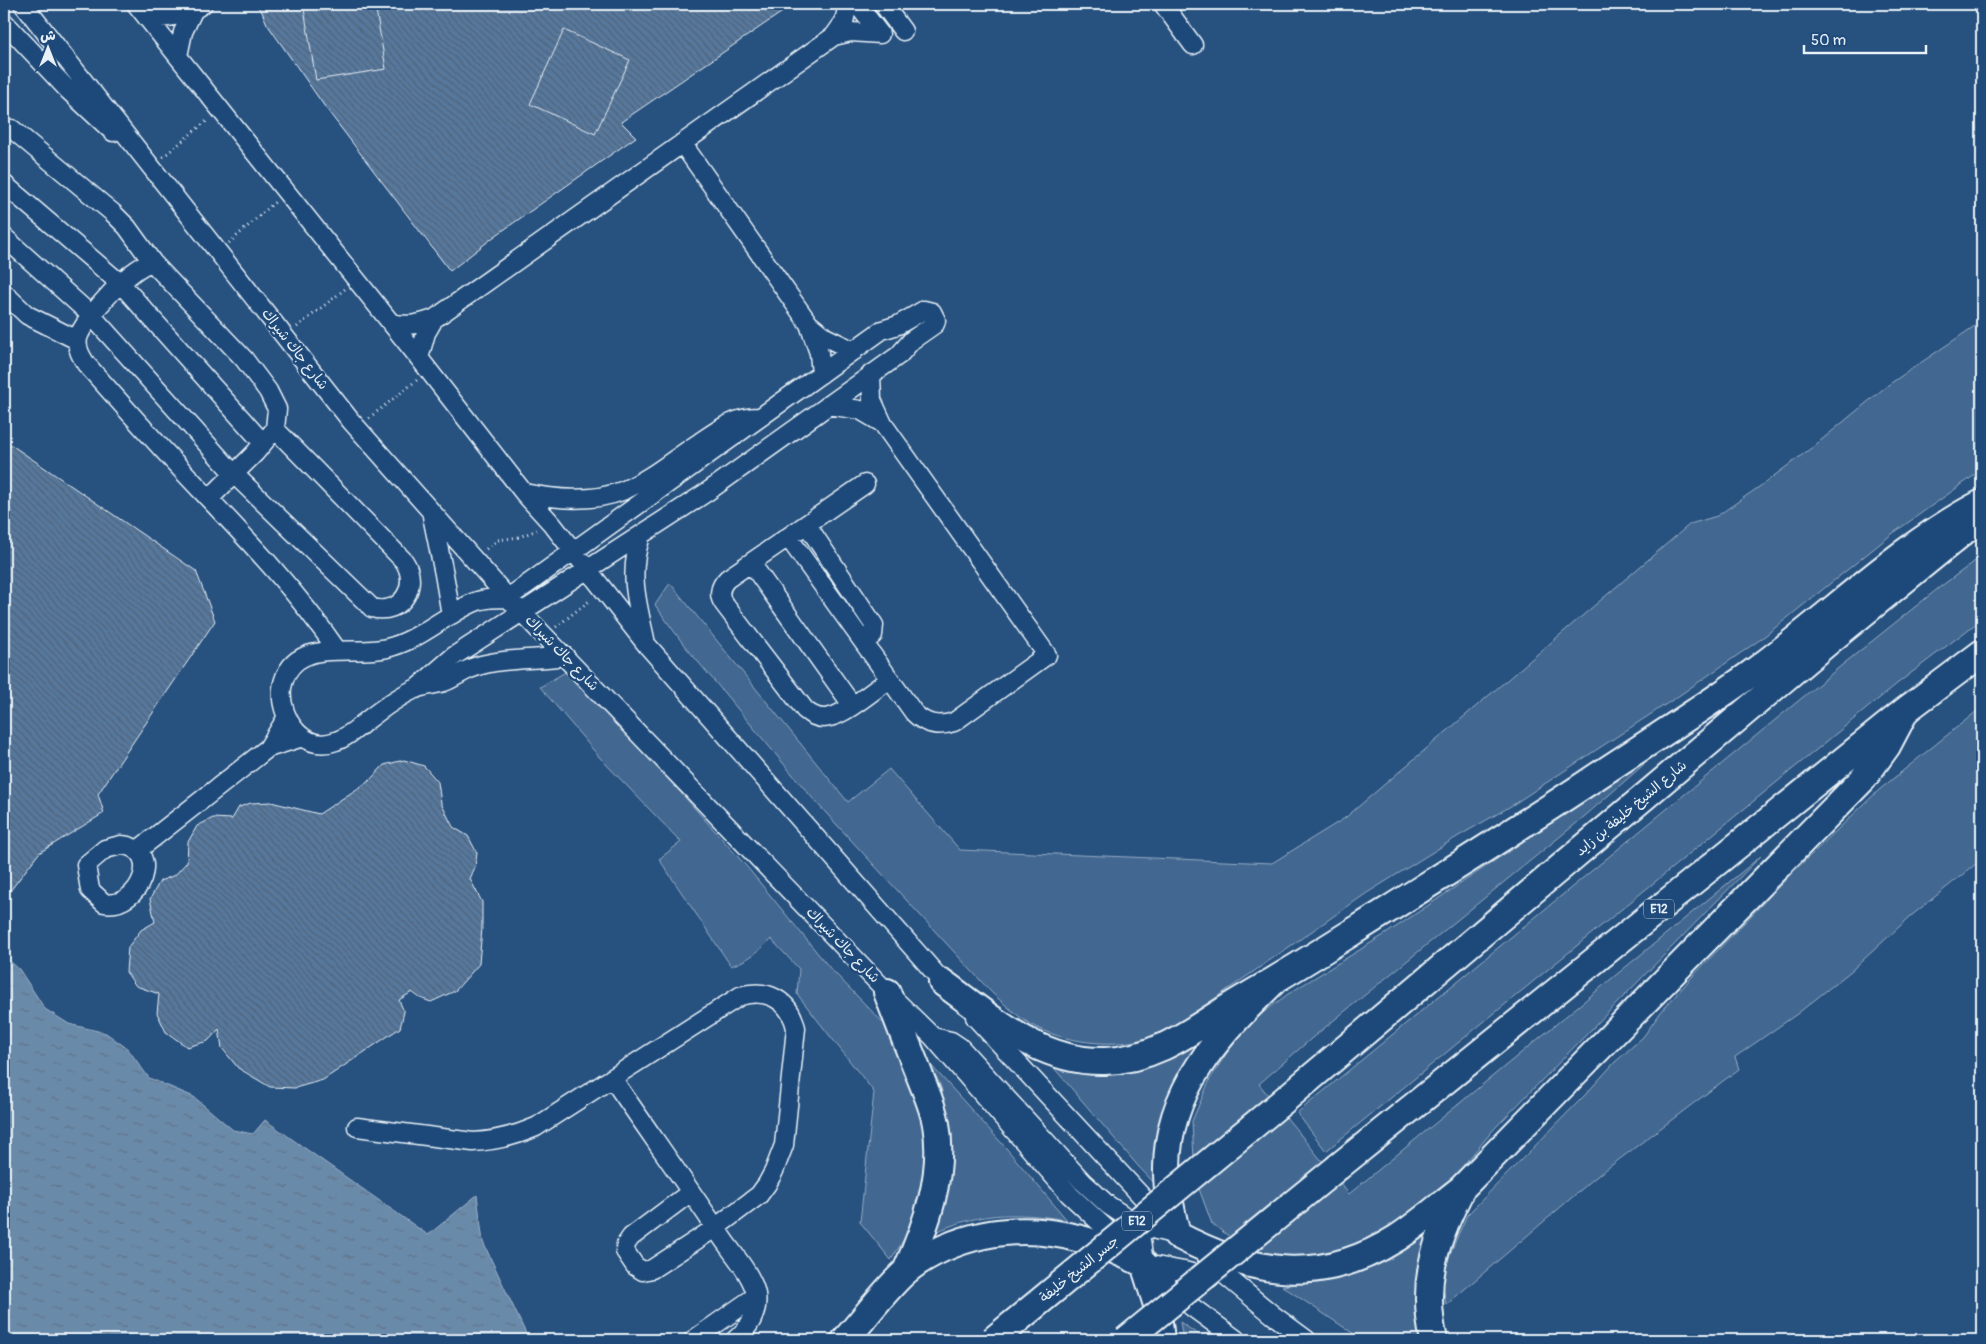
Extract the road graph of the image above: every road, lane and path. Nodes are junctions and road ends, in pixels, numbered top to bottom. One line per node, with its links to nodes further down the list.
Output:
1 (23, 4): 17 (street, شارع جاك شيراك)
2 (136, 4): 8 (street)
3 (848, 4): 11 (street)
4 (857, 4): 11 (street)
5 (883, 4): 10 (street)
6 (1163, 4): 12 (street)
7 (198, 7): 8 (street); 13 (street)
8 (147, 18): 13 (street)
9 (4, 22): 17 (street)
10 (903, 31)
11 (834, 36): 16 (street)
12 (1193, 45)
13 (178, 56): 14 (street)
14 (220, 109): 18 (path); 20 (street)
15 (4, 131): 23 (street)
16 (682, 143): 28 (street); 30 (street)
17 (139, 153): 18 (street, شارع جاك شيراك)
18 (150, 168): 22 (street, شارع جاك شيراك)
19 (4, 184): 25 (street)
20 (287, 192): 22 (path); 24 (street)
21 (4, 237): 27 (street)
22 (218, 252): 31 (street, شارع جاك شيراك)
23 (153, 264): 25 (street); 41 (street)
24 (357, 280): 29 (street); 31 (path)
25 (121, 284): 27 (street); 42 (street)
26 (4, 293): 32 (street)
27 (92, 316): 32 (street); 43 (street)
28 (434, 319): 29 (street); 34 (street)
29 (392, 323): 34 (street)
30 (809, 324): 33 (street); 35 (street)
31 (285, 337): 40 (street, شارع جاك شيراك)
32 (77, 340): 46 (street)
33 (854, 351): 35 (street); 36 (street)
34 (424, 364): 40 (path); 45 (street)
35 (821, 374): 38 (street)
36 (871, 374): 37 (street); 39 (street)
37 (828, 405): 39 (street); 52 (street)
38 (761, 417): 45 (street); 54 (street)
39 (883, 424): 68 (street)
40 (357, 427): 48 (street, شارع جاك شيراك)
41 (275, 429): 42 (street); 43 (street)
42 (263, 443): 43 (street)
43 (234, 474): 46 (street)
44 (865, 484): 51 (street)
45 (524, 493): 50 (street)
46 (210, 498): 65 (street)
47 (1982, 503): 77 (highway)
48 (430, 510): 55 (street, شارع جاك شيراك); 61 (street)
49 (1982, 517): 81 (highway, شارع الشيخ خليفة بن زايد / E12)
50 (552, 524): 54 (street); 55 (path)
51 (807, 525): 53 (street); 63 (street)
52 (641, 536): 57 (street); 64 (street)
53 (788, 537): 56 (street); 63 (street)
54 (573, 551): 57 (street); 58 (street)
55 (473, 558): 58 (street, شارع جاك شيراك)
56 (751, 563): 70 (street); 70 (street)
57 (588, 570): 60 (street); 64 (street)
58 (508, 598): 60 (street, شارع جاك شيراك); 61 (street)
59 (589, 601): 62 (path)
60 (521, 611): 62 (street, شارع جاك شيراك); 69 (street)
61 (451, 615): 65 (street)
62 (545, 635): 67 (street, شارع جاك شيراك)
63 (864, 643): 68 (street)
64 (646, 644): 76 (street)
65 (337, 650): 72 (street)
66 (1982, 654): 71 (highway, E12)
67 (565, 656): 69 (street); 78 (street, شارع جاك شيراك)
68 (890, 679): 70 (street)
69 (416, 689): 73 (street)
70 (852, 705)
71 (1906, 710): 84 (highway); 99 (highway, E12, bridge)
72 (287, 718): 73 (street); 74 (street)
73 (303, 737): 74 (street)
74 (268, 748): 75 (street)
75 (138, 850)
76 (942, 982): 77 (highway); 83 (street)
77 (1273, 982): 88 (highway)
78 (887, 992): 79 (street, شارع جاك شيراك); 90 (highway)
79 (933, 1037): 86 (street); 89 (street, شارع جاك شيراك)
80 (612, 1078): 82 (street); 85 (street); 87 (street)
81 (1282, 1102): 98 (highway, جسر الشيخ خليفة / E12, bridge)
82 (357, 1127)
83 (1132, 1184): 86 (street); 88 (street)
84 (1461, 1189): 88 (highway); 103 (highway)
85 (691, 1192): 87 (street); 87 (street)
86 (1140, 1226): 88 (street); 89 (street)
87 (715, 1228): 93 (street)
88 (1177, 1235): 91 (street); 92 (street)
89 (1144, 1264): 90 (highway); 91 (street); 94 (street, شارع جاك شيراك); 100 (highway)
90 (906, 1271): 97 (highway)
91 (1184, 1271): 92 (street); 94 (street)
92 (1238, 1286): 102 (street)
93 (756, 1296): 95 (street); 96 (street)
94 (1192, 1307): 101 (street, شارع جاك شيراك)
95 (693, 1340)
96 (735, 1340)
97 (845, 1340)
98 (993, 1340)
99 (1126, 1340)
100 (1161, 1340)
101 (1237, 1340)
102 (1307, 1340)
103 (1434, 1340)

